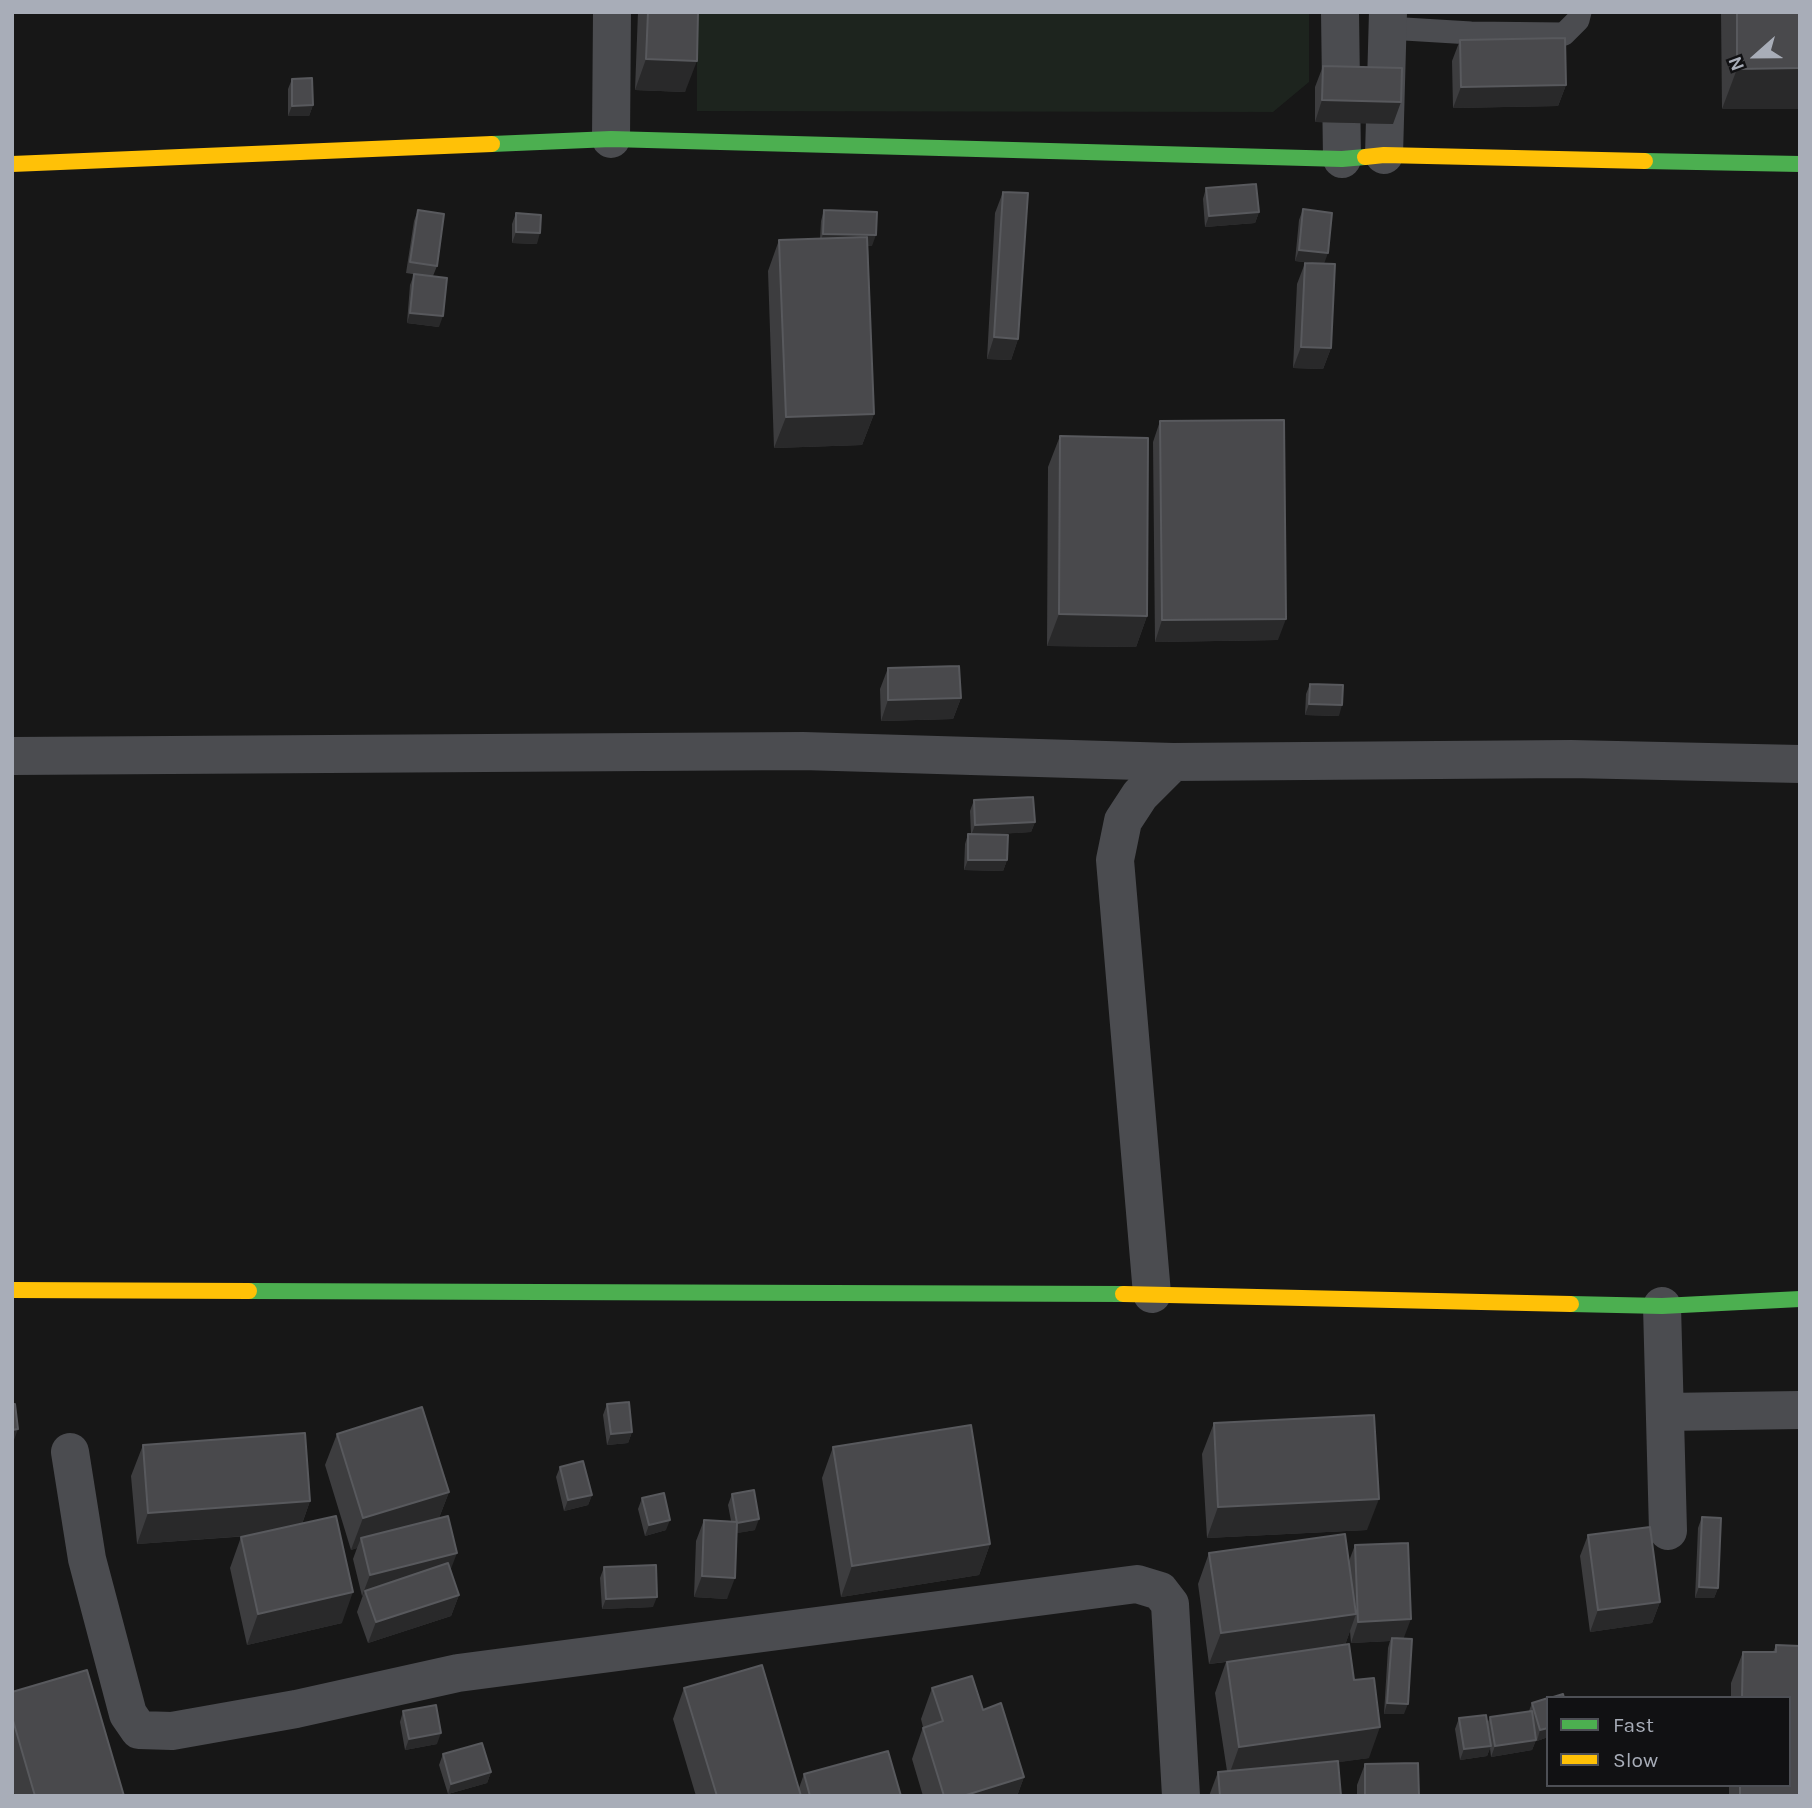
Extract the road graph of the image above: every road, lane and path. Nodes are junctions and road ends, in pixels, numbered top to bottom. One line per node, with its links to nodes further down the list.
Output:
1 (612, 12): 6 (street)
2 (1340, 12): 8 (street)
3 (1580, 12): 5 (lane)
4 (1388, 20): 5 (lane); 7 (street)
5 (1471, 23)
6 (611, 139): 8 (street); 9 (street)
7 (1384, 155): 8 (street); 10 (street)
8 (1342, 159)
9 (12, 164)
10 (1800, 164)
11 (12, 756): 12 (street)
12 (1173, 762): 13 (street); 15 (street)
13 (1800, 764)
14 (12, 1290): 15 (street)
15 (1152, 1294): 17 (street)
16 (1800, 1299): 17 (street)
17 (1662, 1306): 19 (street)
18 (1800, 1410): 19 (street)
19 (1665, 1412): 21 (street)
20 (70, 1452): 22 (street)
21 (1668, 1531)
22 (1181, 1796)

